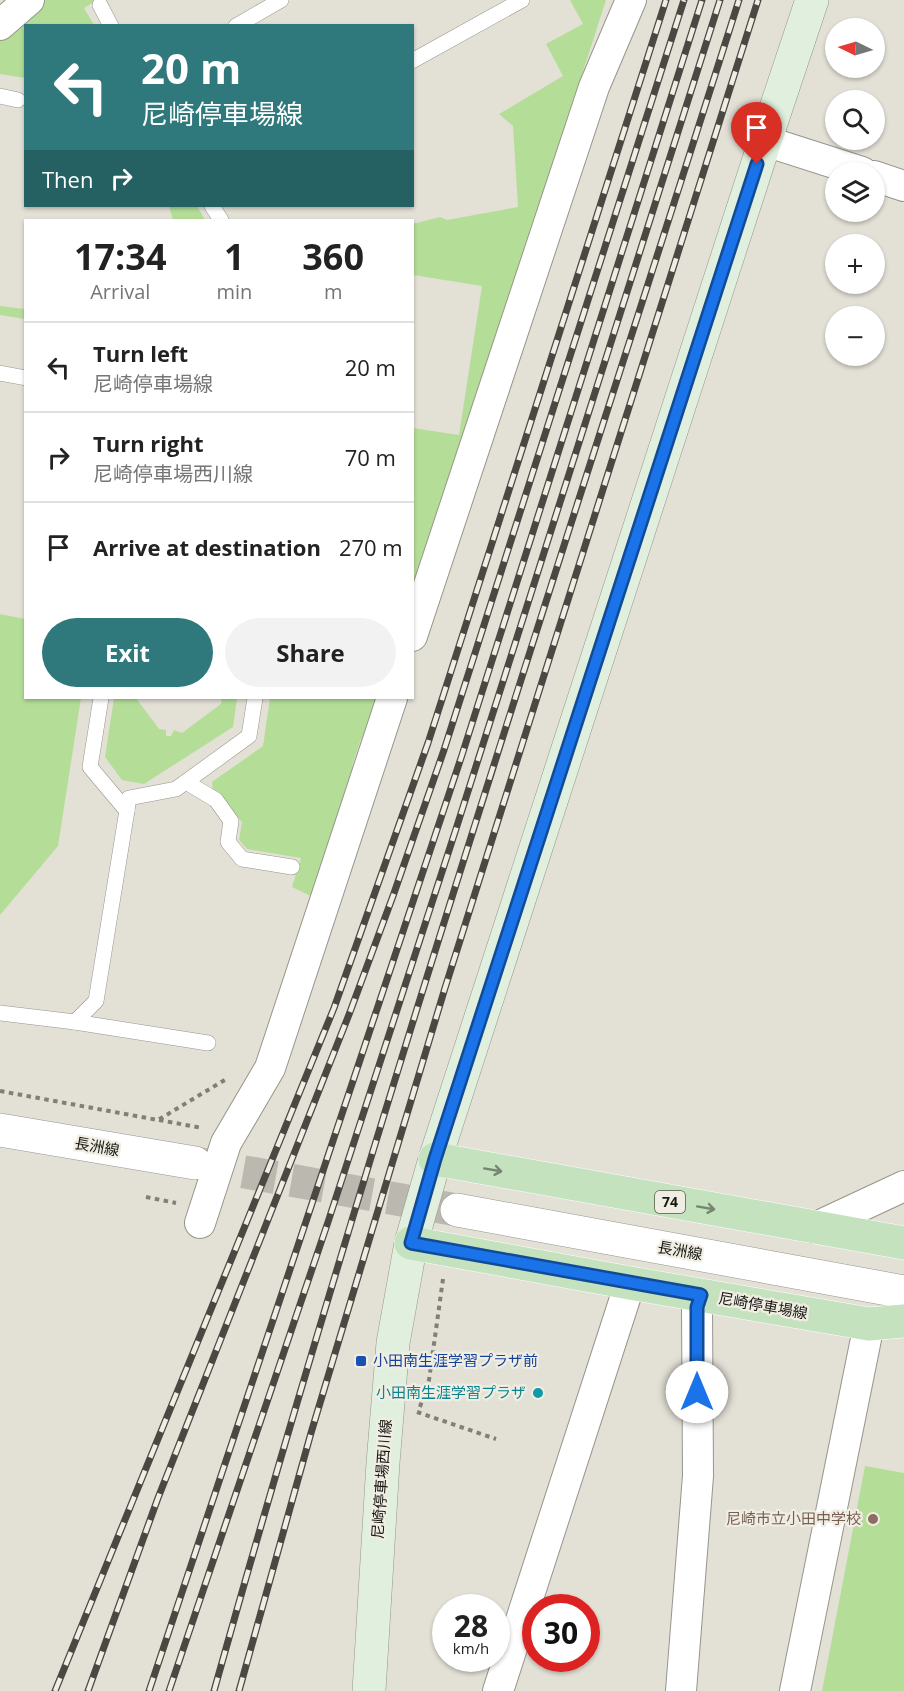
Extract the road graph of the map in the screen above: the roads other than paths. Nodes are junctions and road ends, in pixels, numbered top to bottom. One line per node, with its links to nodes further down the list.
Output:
1 (29, 0): 9 (street)
2 (281, 0): 8 (lane)
3 (522, 0): 10 (lane)
4 (631, 0): 19 (street)
5 (812, 0): 13 (main road, 尼崎停車場西川線)
6 (100, 5): 7 (lane)
7 (110, 24)
8 (239, 24)
9 (0, 25)
10 (414, 60)
11 (0, 96): 12 (lane)
12 (18, 100)
13 (765, 141): 14 (street); 30 (main road, 尼崎停車場西川線)
14 (831, 162)
15 (885, 180): 16 (street)
16 (904, 186)
17 (0, 373): 18 (lane)
18 (24, 378)
19 (414, 630)
20 (101, 699): 24 (lane)
21 (255, 699): 23 (lane)
22 (392, 699): 34 (street)
23 (186, 782): 24 (lane); 25 (lane)
24 (127, 811): 27 (lane)
25 (292, 867)
26 (0, 1013): 27 (lane)
27 (75, 1022): 28 (lane)
28 (208, 1043)
29 (0, 1130): 31 (street, 長洲線)
30 (435, 1159): 35 (main road, 74, one-way to 35); 36 (main road, 尼崎停車場西川線)
31 (195, 1163)
32 (904, 1186): 35 (street)
33 (457, 1210): 39 (street, 長洲線)
34 (200, 1223)
35 (814, 1228): 37 (main road, 74)
36 (411, 1243): 38 (main road, 尼崎停車場線); 43 (main road, 尼崎停車場西川線)
37 (904, 1244)
38 (630, 1283): 40 (main road, 尼崎停車場線); 44 (street)
39 (904, 1292)
40 (701, 1295): 42 (main road, 尼崎停車場線); 45 (street)
41 (904, 1321): 42 (main road, 尼崎停車場線)
42 (869, 1324): 46 (street)
43 (369, 1691)
44 (498, 1691)
45 (681, 1691)
46 (795, 1691)

